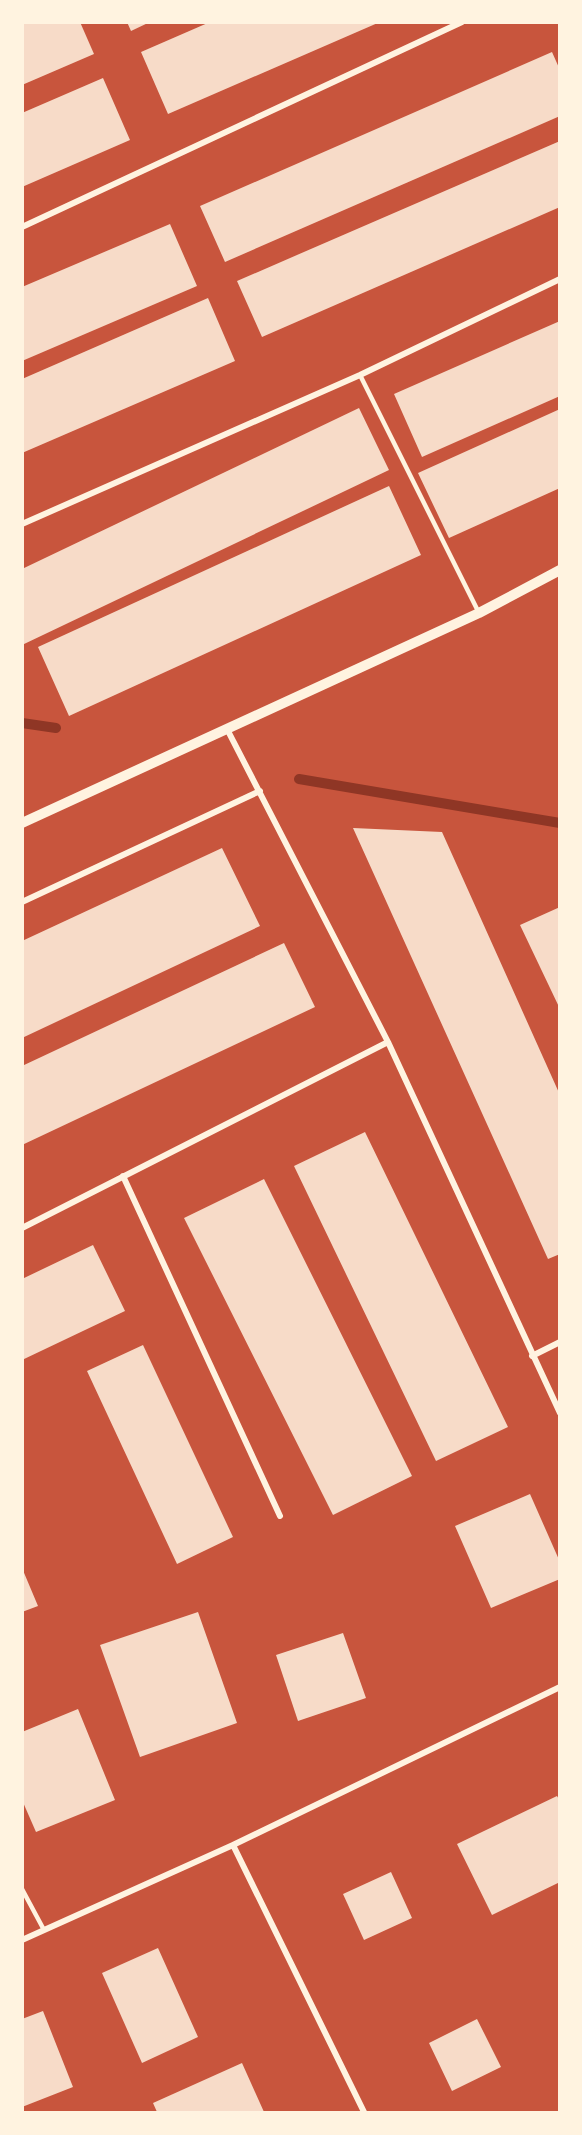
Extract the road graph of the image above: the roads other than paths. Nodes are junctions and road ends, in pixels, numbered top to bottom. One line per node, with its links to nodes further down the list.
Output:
1 (462, 22): 2 (street)
2 (22, 226)
3 (560, 279): 4 (street)
4 (360, 375): 5 (street); 7 (lane)
5 (22, 524)
6 (560, 570): 7 (street)
7 (479, 613): 8 (street)
8 (227, 729): 9 (street); 10 (street)
9 (260, 791): 11 (street); 12 (street)
10 (22, 823)
11 (22, 902)
12 (388, 1042): 13 (street); 16 (street)
13 (123, 1176): 14 (street); 18 (street)
14 (22, 1228)
15 (560, 1342): 16 (street)
16 (532, 1356): 17 (street)
17 (560, 1413)
18 (280, 1516)
19 (560, 1688): 20 (street)
20 (233, 1845): 22 (street); 24 (street)
21 (22, 1889): 22 (lane)
22 (44, 1930): 23 (street)
23 (22, 1940)
24 (364, 2112)

